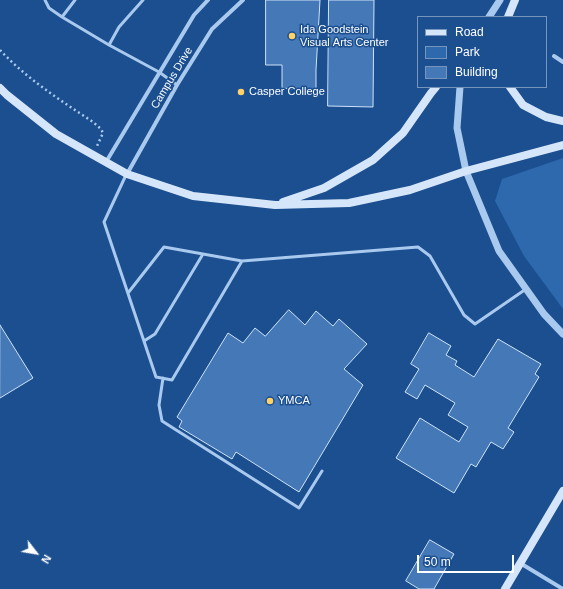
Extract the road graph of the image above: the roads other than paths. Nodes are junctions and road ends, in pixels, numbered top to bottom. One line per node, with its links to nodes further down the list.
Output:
1 (45, 0): 10 (lane)
2 (75, 0): 10 (lane)
3 (143, 0): 11 (lane)
4 (208, 0): 14 (street, Campus Drive)
5 (243, 0): 15 (street, Campus Drive)
6 (500, 0): 8 (street)
7 (515, 0): 9 (main road)
8 (491, 16)
9 (508, 16)
10 (62, 17): 11 (lane)
11 (110, 45): 14 (lane)
12 (554, 56): 13 (street)
13 (563, 62)
14 (159, 72): 15 (lane); 22 (street, Campus Drive)
15 (177, 84): 24 (street, Campus Drive)
16 (0, 88): 22 (main road)
17 (435, 88): 25 (main road)
18 (460, 88): 23 (street)
19 (511, 88): 20 (main road)
20 (563, 121)
21 (563, 145): 23 (main road)
22 (106, 162): 24 (main road)
23 (466, 171): 25 (main road); 28 (street)
24 (127, 174): 25 (main road); 29 (lane)
25 (275, 205)
26 (203, 254): 27 (lane); 29 (lane); 31 (lane)
27 (242, 261): 28 (lane); 32 (lane)
28 (526, 289): 30 (street)
29 (128, 293): 31 (lane)
30 (563, 334)
31 (144, 341): 32 (lane)
32 (163, 378): 33 (lane)
33 (322, 471)
34 (563, 491): 35 (main road)
35 (520, 563): 36 (main road); 37 (street)
36 (504, 589)
37 (563, 589)

